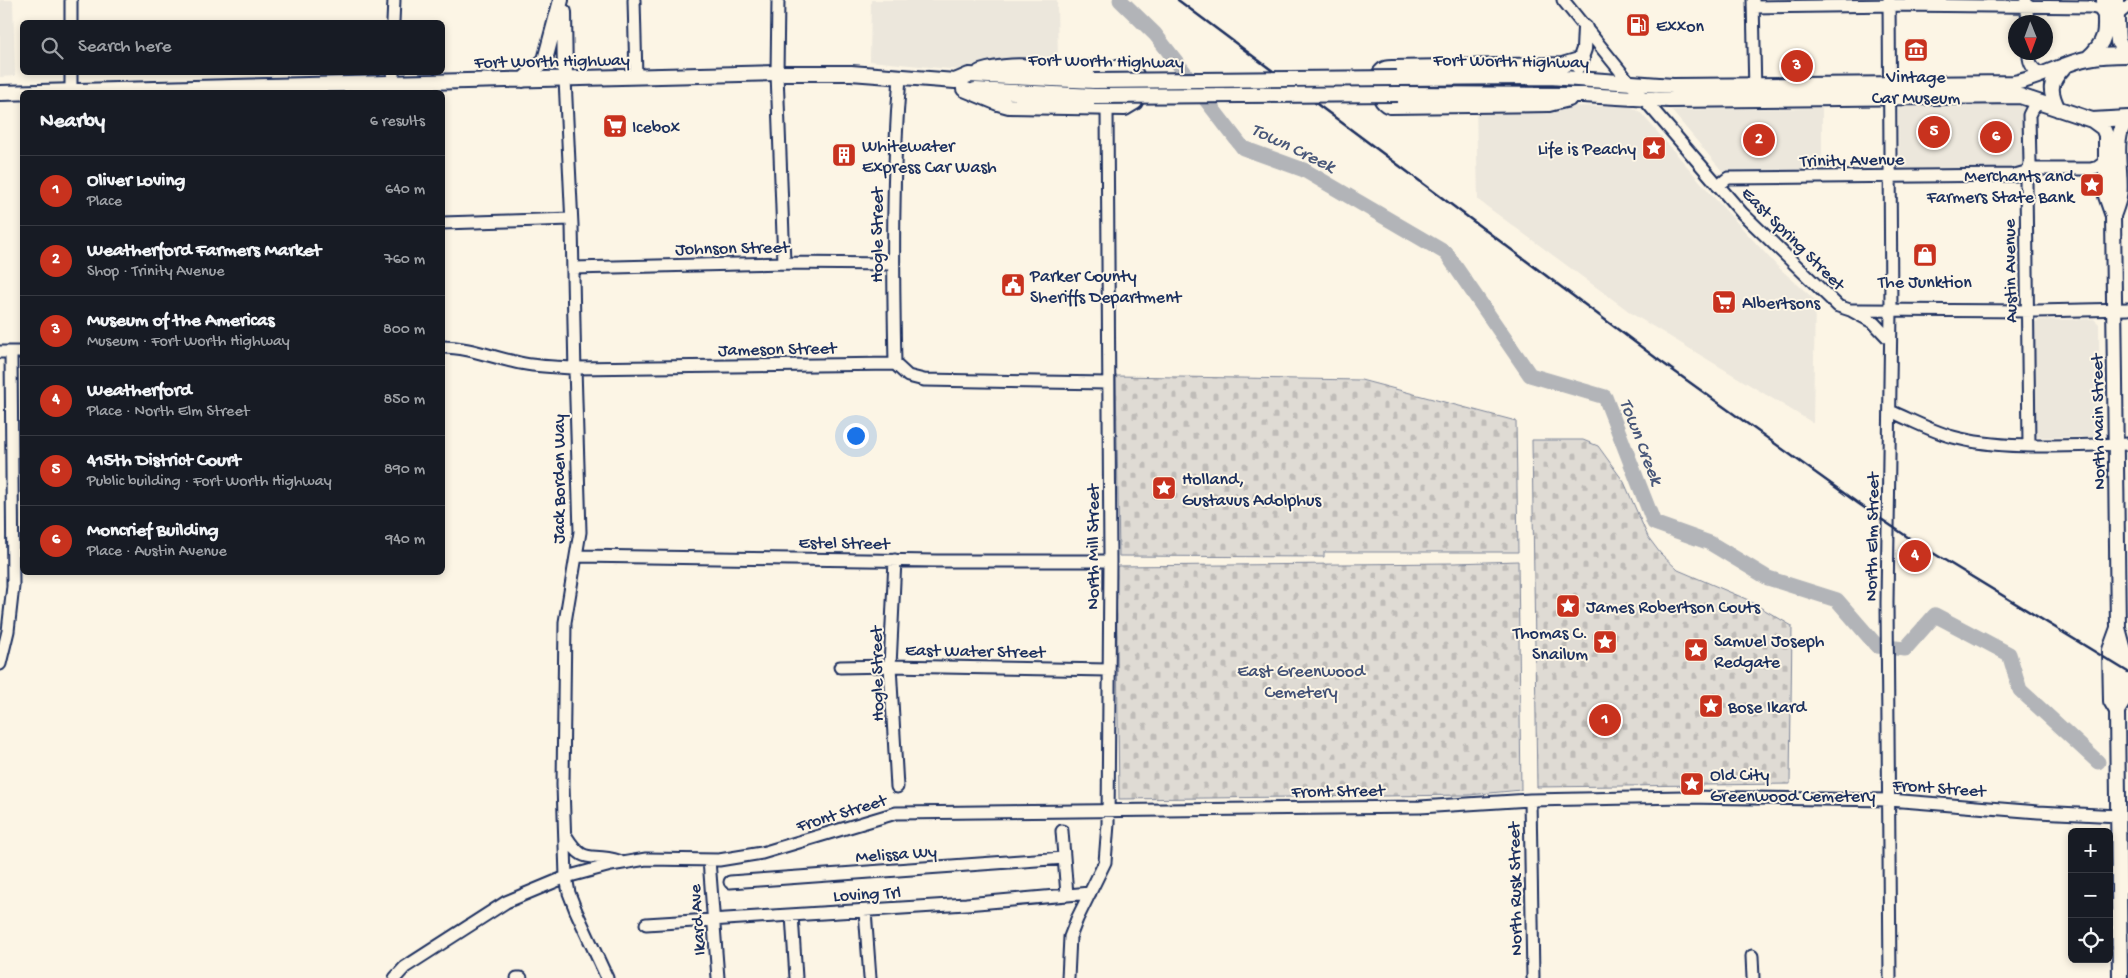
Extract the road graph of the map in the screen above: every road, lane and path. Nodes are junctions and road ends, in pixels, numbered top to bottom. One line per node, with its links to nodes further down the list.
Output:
1 (71, 0): 14 (street)
2 (394, 0): 15 (street)
3 (562, 0): 29 (main road, Jack Borden Way); 30 (main road)
4 (634, 0): 26 (street)
5 (778, 0): 22 (street)
6 (1563, 0): 16 (street, East Spring Street)
7 (2104, 0): 13 (main road)
8 (2116, 0): 13 (main road)
9 (1889, 2): 10 (street); 11 (street); 35 (street, North Elm Street)
10 (1753, 3): 37 (street)
11 (2026, 3): 13 (street)
12 (2128, 6): 13 (street)
13 (2110, 16): 17 (main road); 18 (main road)
14 (71, 20)
15 (394, 20)
16 (1586, 28): 19 (main road); 32 (street, East Spring Street)
17 (2128, 54): 18 (main road, Fort Worth Highway)
18 (2088, 58): 21 (main road, Fort Worth Highway)
19 (1582, 59): 28 (main road); 39 (main road)
20 (2029, 60): 25 (street)
21 (2064, 67): 25 (main road, Fort Worth Highway); 43 (main road)
22 (777, 73): 26 (main road, Fort Worth Highway); 27 (main road, Fort Worth Highway); 52 (street)
23 (71, 75): 34 (street)
24 (969, 75): 28 (main road, Fort Worth Highway, bridge); 33 (main road, Fort Worth Highway); 42 (main road)
25 (2043, 75): 35 (main road, Fort Worth Highway)
26 (636, 77): 29 (main road, Fort Worth Highway)
27 (900, 77): 33 (main road, Fort Worth Highway); 53 (street, Hogle Street)
28 (1550, 77): 32 (main road, Fort Worth Highway)
29 (565, 79): 30 (main road, Fort Worth Highway); 50 (street, Jack Borden Way)
30 (522, 80): 31 (main road, Fort Worth Highway)
31 (393, 83): 34 (main road, Fort Worth Highway)
32 (1630, 83): 37 (main road, Fort Worth Highway); 40 (street, East Spring Street)
33 (960, 85): 39 (main road, Fort Worth Highway, bridge); 42 (main road)
34 (72, 90)
35 (1891, 90): 37 (main road, Fort Worth Highway); 41 (main road, Fort Worth Highway); 48 (street, North Elm Street)
36 (20, 92): 38 (main road, Fort Worth Highway)
37 (1755, 92): 40 (main road, Fort Worth Highway)
38 (0, 93)
39 (1584, 95): 40 (main road, Fort Worth Highway)
40 (1644, 99): 49 (street, East Spring Street)
41 (2040, 102): 43 (main road, Fort Worth Highway); 47 (street, Austin Avenue)
42 (1107, 108): 65 (street, North Mill Street)
43 (2058, 109): 45 (main road, Fort Worth Highway)
44 (2128, 119): 45 (main road); 46 (main road, North Main Street)
45 (2092, 120): 46 (main road, North Main Street)
46 (2118, 162): 47 (street, Trinity Avenue); 58 (main road, North Main Street)
47 (2028, 172): 48 (street, Trinity Avenue); 59 (street, Austin Avenue)
48 (1891, 176): 49 (street, Trinity Avenue); 57 (street, North Elm Street)
49 (1718, 186): 56 (street, East Spring Street)
50 (571, 219): 51 (street); 54 (street, Jack Borden Way)
51 (445, 223)
52 (784, 263): 53 (street, Johnson Street); 54 (street, Johnson Street)
53 (893, 264): 63 (street, Hogle Street)
54 (572, 268): 64 (street, Jack Borden Way)
55 (2128, 309): 58 (street, East Spring Street)
56 (1850, 310): 57 (street, East Spring Street); 60 (street)
57 (1891, 310): 59 (street, East Spring Street); 60 (street, North Elm Street)
58 (2114, 310): 59 (street, East Spring Street); 67 (main road, North Main Street)
59 (2027, 311): 68 (street, Austin Avenue)
60 (1890, 340): 66 (street, North Elm Street)
61 (445, 347): 64 (street, Jameson Street)
62 (11, 352): 73 (street)
63 (896, 364): 64 (street, Jameson Street); 65 (street)
64 (575, 368): 69 (street, Jack Borden Way)
65 (1108, 383): 71 (street, North Mill Street)
66 (1890, 411): 68 (street); 79 (street, North Elm Street)
67 (2122, 444): 68 (street); 72 (main road, North Main Street)
68 (2029, 445)
69 (577, 556): 70 (street, Estel Street); 83 (street, Jack Borden Way)
70 (894, 560): 71 (street, Estel Street); 74 (street, Hogle Street)
71 (1110, 560): 76 (street, North Mill Street)
72 (2123, 630): 81 (main road, North Main Street)
73 (0, 664)
74 (890, 666): 75 (street, East Water Street); 76 (street, East Water Street); 77 (street, Hogle Street)
75 (840, 667)
76 (1109, 670): 80 (street, North Mill Street)
77 (898, 787)
78 (1530, 800): 79 (street, Front Street); 80 (street, Front Street); 102 (street, North Rusk Street)
79 (1890, 800): 81 (street, Front Street); 104 (street, North Elm Street)
80 (1109, 811): 85 (street, Front Street); 89 (street, North Mill Street)
81 (2119, 816): 105 (main road, North Main Street)
82 (1062, 832): 84 (street)
83 (565, 835): 86 (street); 87 (street, Jack Borden Way)
84 (1064, 858): 88 (street, Melissa Wy); 90 (street)
85 (709, 860): 86 (street, Front Street); 93 (street, Ikard Ave)
86 (625, 863): 87 (street, Front Street)
87 (566, 877): 96 (street, Front Street); 97 (street, Jack Borden Way)
88 (730, 882)
89 (1090, 893): 90 (street, Loving Trl); 101 (street, North Mill Street)
90 (1066, 895): 91 (street, Loving Trl)
91 (865, 911): 92 (street, Loving Trl); 100 (street)
92 (792, 915): 93 (street, Loving Trl); 99 (street)
93 (714, 920): 94 (street, Loving Trl); 98 (street, Ikard Ave)
94 (646, 924)
95 (1752, 956): 103 (street)
96 (395, 978)
97 (607, 978)
98 (718, 978)
99 (796, 978)
100 (870, 978)
101 (1068, 978)
102 (1533, 978)
103 (1753, 978)
104 (1890, 978)
105 (2120, 978)

